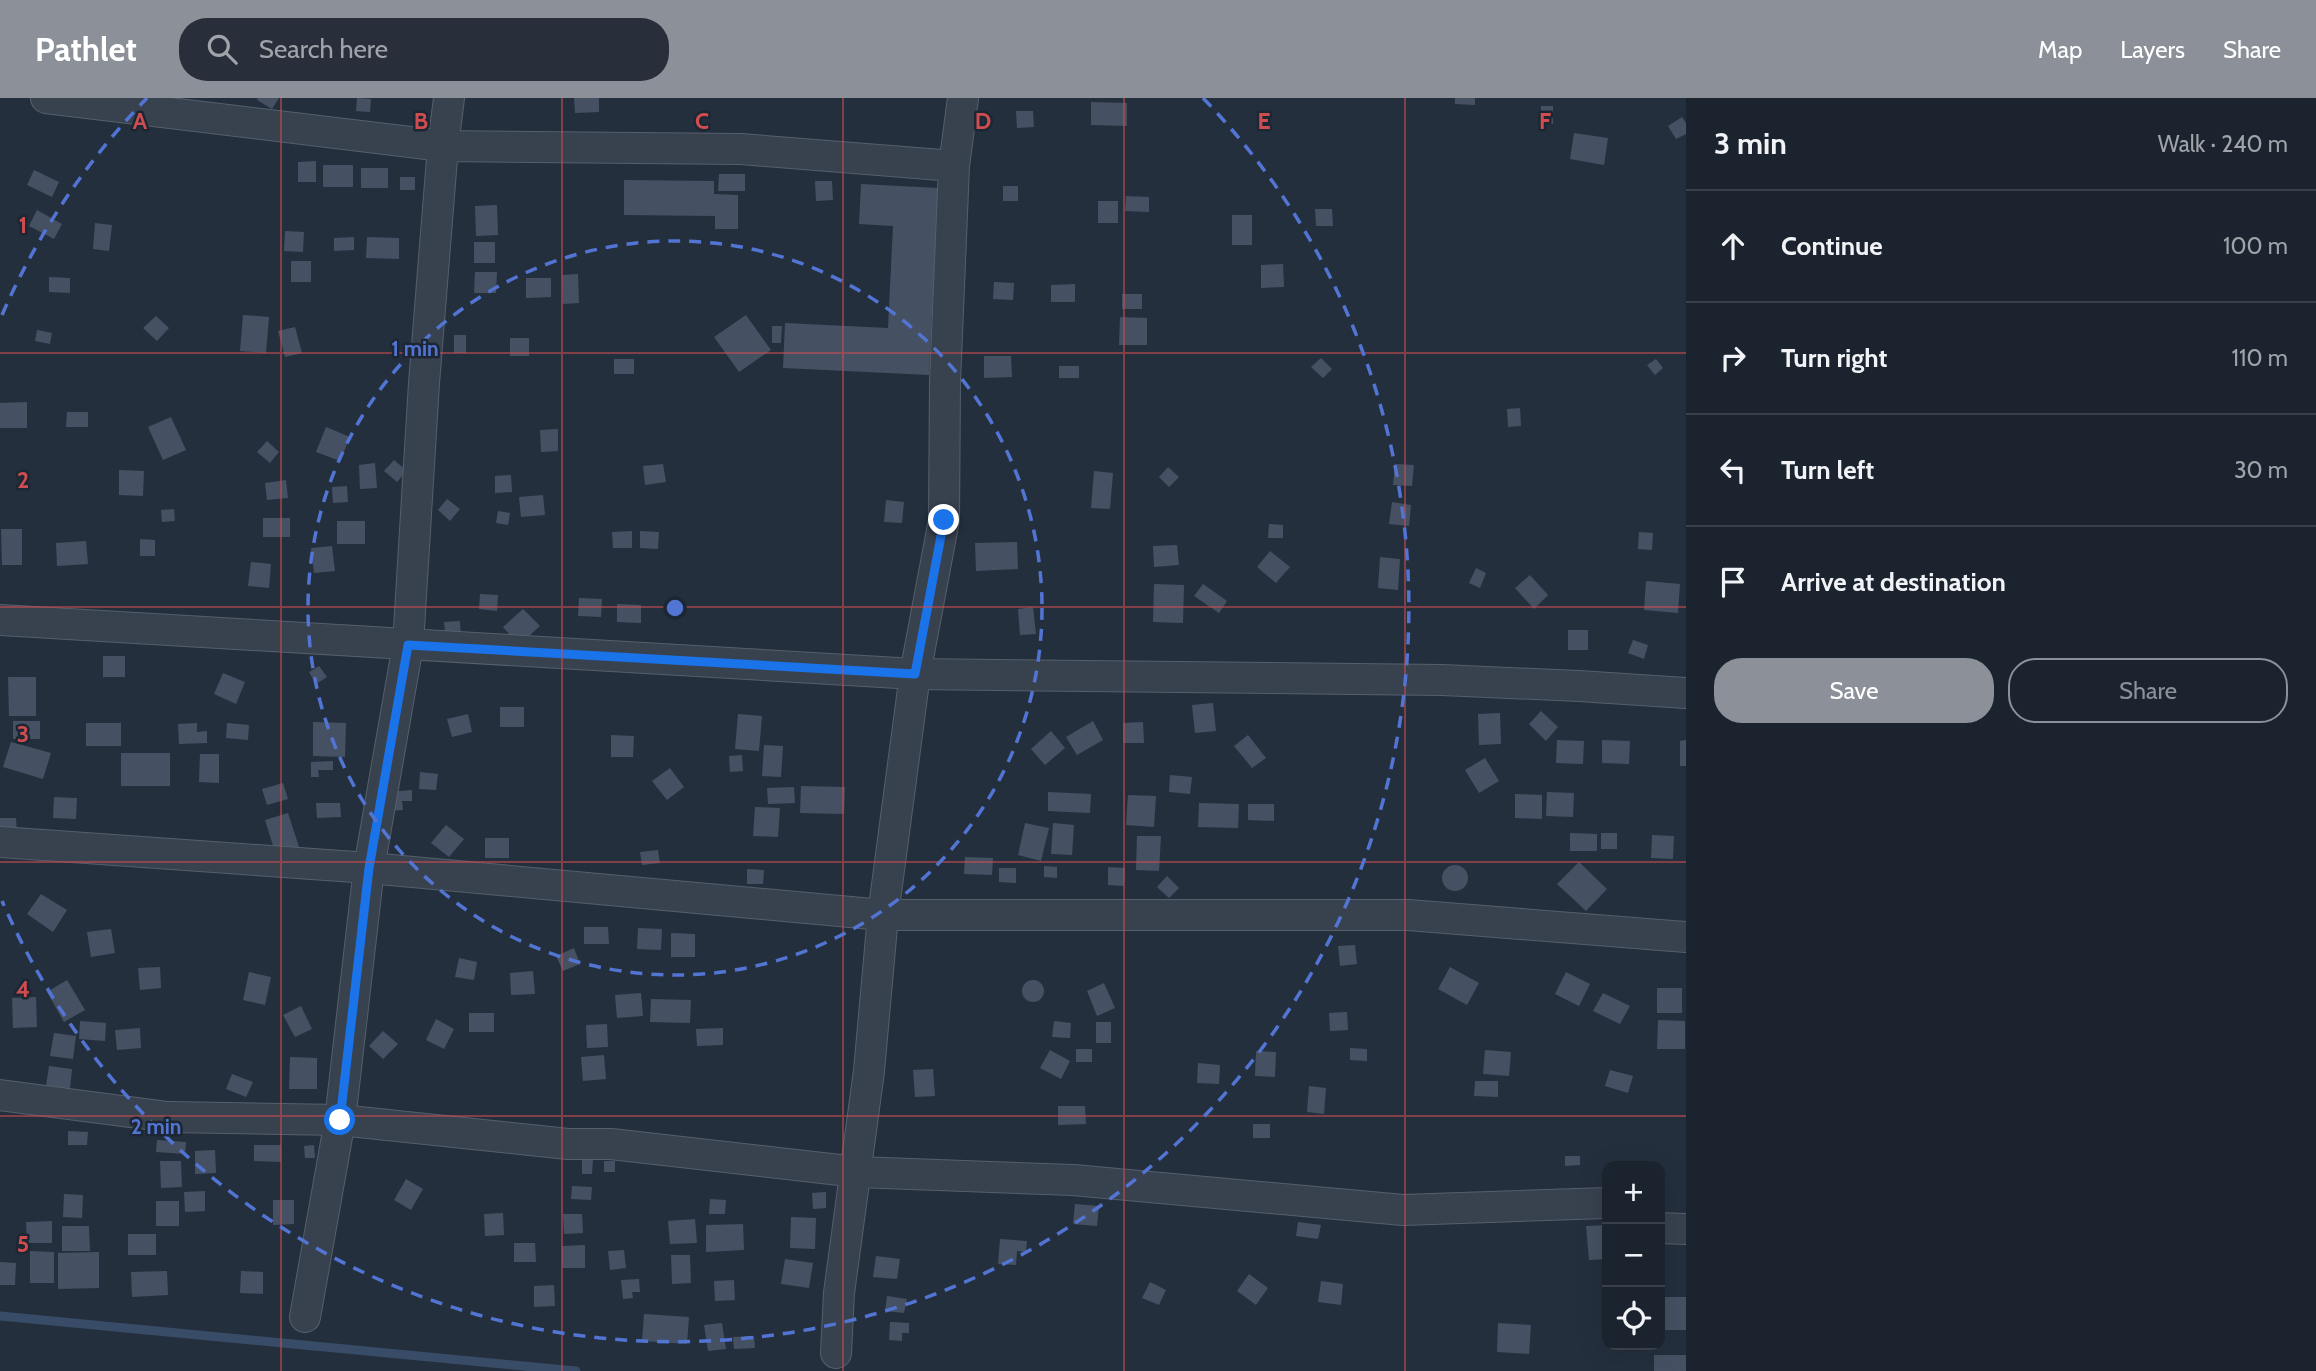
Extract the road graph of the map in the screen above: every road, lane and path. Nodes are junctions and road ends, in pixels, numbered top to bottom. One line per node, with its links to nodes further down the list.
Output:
1 (46, 98): 4 (street)
2 (449, 98): 4 (street)
3 (963, 98): 5 (street)
4 (443, 146): 5 (street); 7 (street)
5 (954, 166): 8 (street)
6 (0, 620): 7 (street)
7 (408, 645): 8 (street); 11 (street)
8 (915, 674): 9 (street); 12 (street)
9 (1686, 693)
10 (0, 842): 11 (street)
11 (369, 868): 12 (street); 15 (street)
12 (883, 915): 13 (street); 16 (street)
13 (1686, 937)
14 (0, 1095): 15 (street)
15 (340, 1120): 16 (street); 20 (street)
16 (857, 1172): 17 (street); 21 (street)
17 (1602, 1203)
18 (1665, 1228): 19 (street)
19 (1686, 1229)
20 (305, 1318)
21 (836, 1353)

